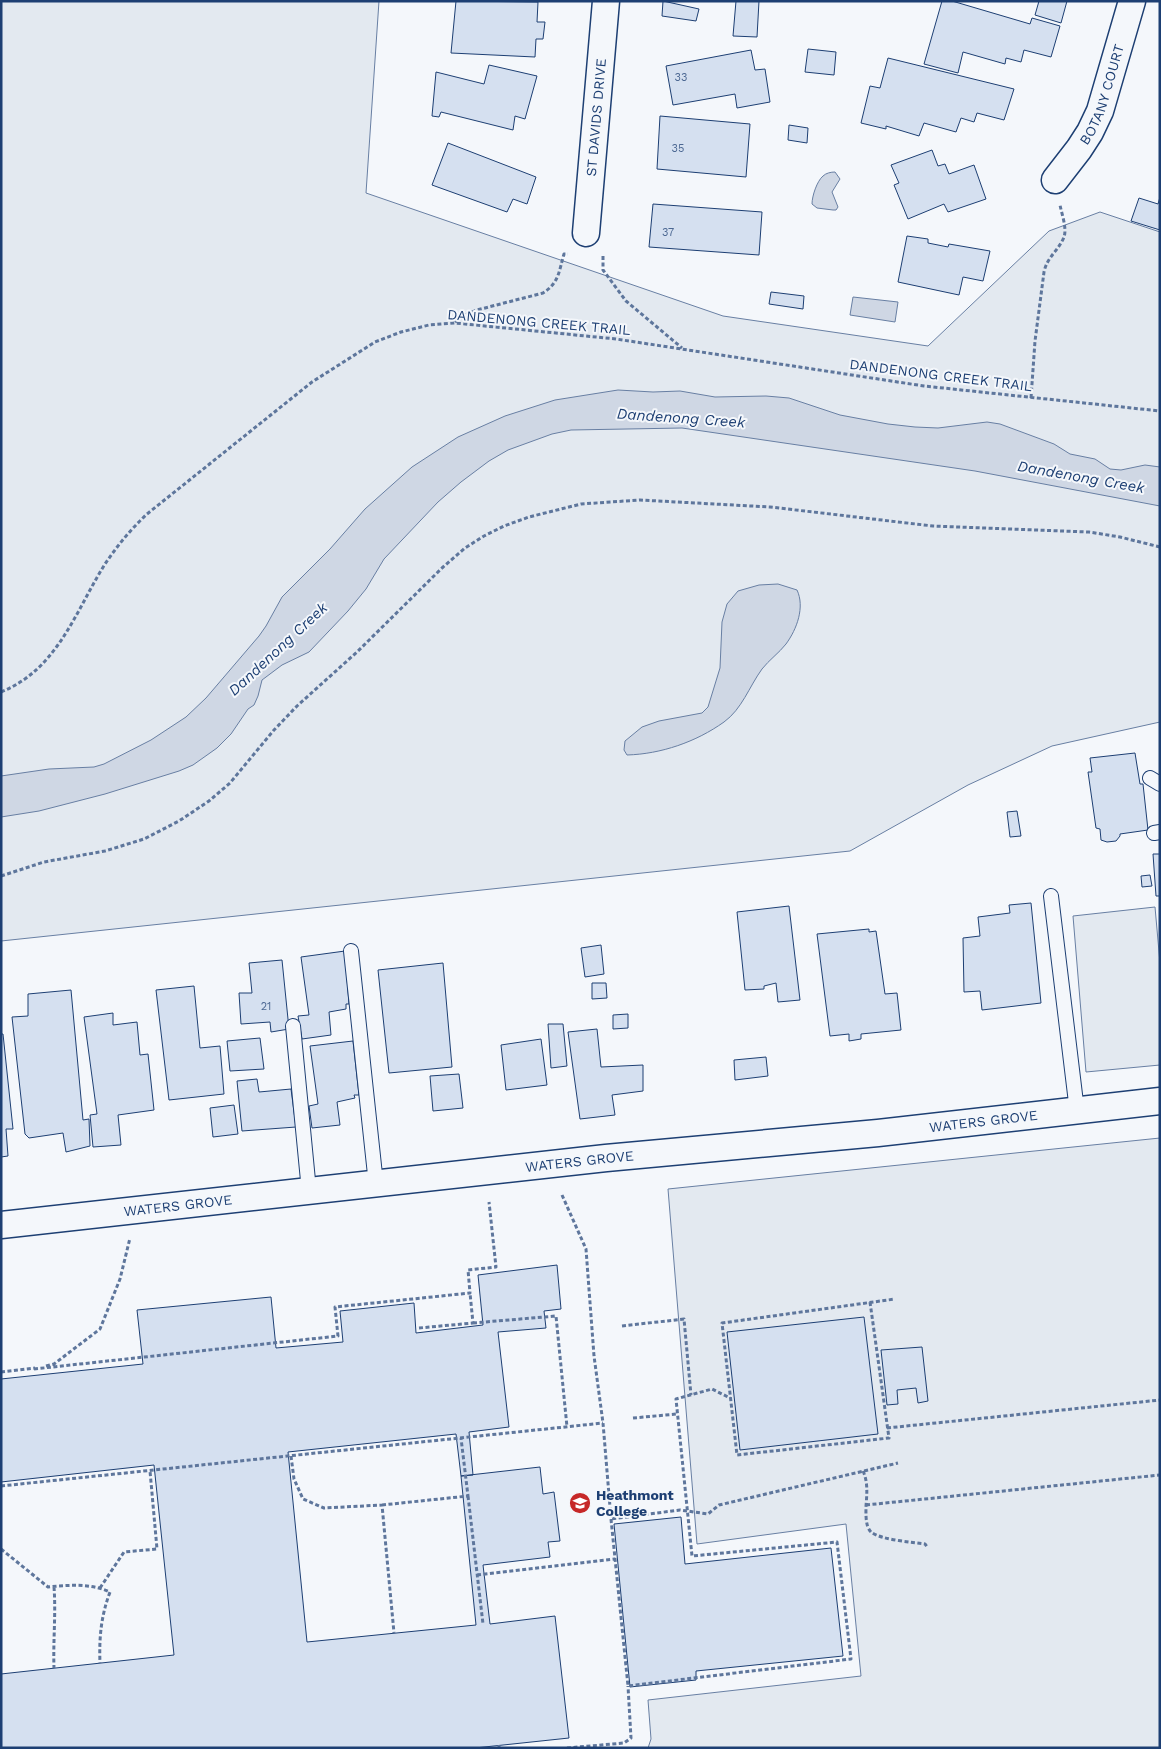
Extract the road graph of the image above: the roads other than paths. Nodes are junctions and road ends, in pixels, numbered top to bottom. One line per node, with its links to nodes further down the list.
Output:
1 (606, 1): 4 (street, ST DAVIDS DRIVE)
2 (1132, 1): 3 (street, BOTANY COURT)
3 (1055, 180)
4 (586, 233)
5 (1051, 896): 9 (lane)
6 (351, 951): 10 (lane)
7 (293, 1026): 11 (lane)
8 (1160, 1101): 9 (street, WATERS GROVE)
9 (1077, 1111): 10 (street, WATERS GROVE)
10 (376, 1184): 11 (street, WATERS GROVE)
11 (309, 1191): 12 (street, WATERS GROVE)
12 (1, 1225)

